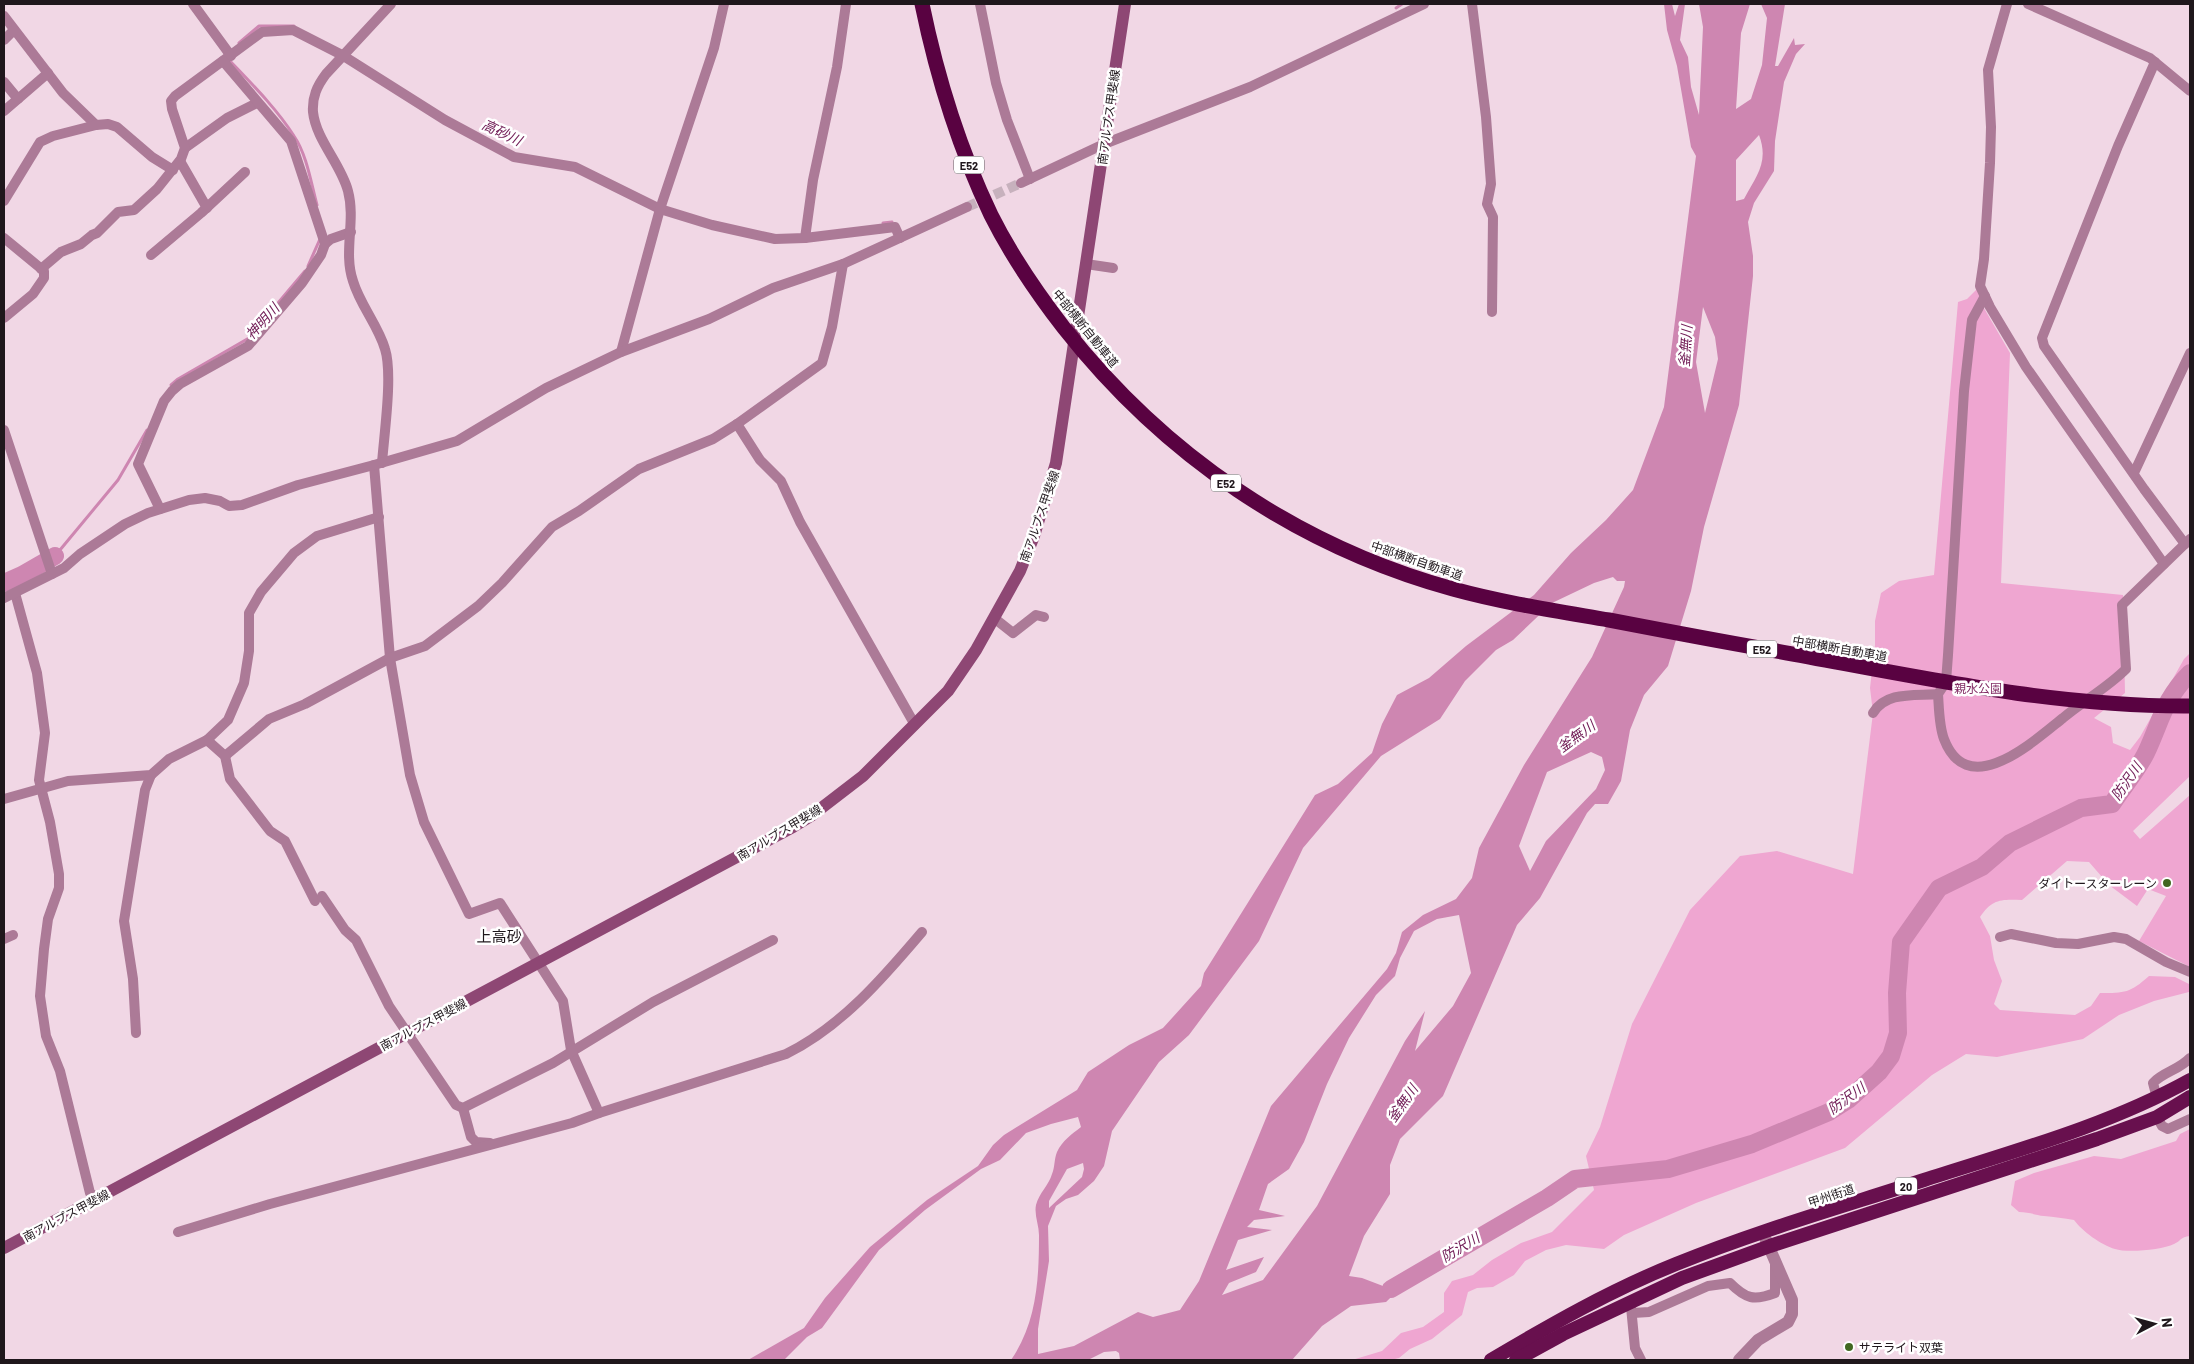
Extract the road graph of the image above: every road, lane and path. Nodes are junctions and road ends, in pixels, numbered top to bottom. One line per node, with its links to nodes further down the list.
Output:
1 (193, 4): 16 (street)
2 (391, 4): 15 (street)
3 (724, 4): 32 (street)
4 (846, 4): 35 (street)
5 (922, 4): 63 (highway, 中部横断自動車道 / E52)
6 (980, 4): 25 (street)
7 (1125, 4): 25 (main road, 南アルプス甲斐線)
8 (1424, 4): 25 (street)
9 (1472, 4): 44 (street)
10 (2007, 4): 43 (street)
11 (2028, 4): 17 (street)
12 (4, 16): 13 (street)
13 (14, 30): 14 (street); 18 (street)
14 (4, 40)
15 (342, 55): 16 (street); 32 (street); 33 (street)
16 (227, 58): 22 (street); 26 (street)
17 (2155, 62): 20 (street); 51 (street)
18 (48, 73): 21 (street); 24 (street)
19 (4, 82): 21 (street)
20 (2190, 90)
21 (18, 99): 23 (street)
22 (257, 103): 26 (street); 37 (street)
23 (4, 111)
24 (96, 125): 27 (street); 29 (street)
25 (1104, 144): 40 (main road, 南アルプス甲斐線)
26 (185, 148): 27 (street)
27 (176, 166): 31 (street); 42 (street)
28 (245, 172): 31 (street)
29 (4, 201)
30 (967, 207): 36 (street)
31 (207, 208): 38 (street)
32 (660, 209): 35 (street); 46 (street)
33 (351, 232): 37 (street); 50 (street)
34 (4, 238): 42 (street)
35 (805, 238): 36 (street)
36 (900, 238): 39 (street)
37 (325, 244): 52 (street)
38 (151, 255)
39 (843, 264): 46 (street); 48 (street)
40 (1086, 264): 41 (street); 60 (main road, 南アルプス甲斐線)
41 (1113, 268)
42 (41, 269): 45 (street)
43 (1985, 296): 55 (street); 62 (street)
44 (1492, 312)
45 (4, 318)
46 (621, 352): 50 (street)
47 (2190, 353): 51 (street)
48 (737, 424): 61 (street); 65 (street)
49 (4, 430): 56 (street)
50 (378, 464): 52 (street); 53 (street)
51 (2134, 473): 54 (street)
52 (160, 509): 56 (street)
53 (379, 517): 61 (street); 66 (street)
54 (2188, 541): 55 (street)
55 (2164, 564): 62 (street)
56 (52, 574): 57 (street)
57 (16, 593): 58 (street); 69 (street)
58 (4, 598)
59 (1044, 617): 60 (street)
60 (994, 618): 65 (main road, 南アルプス甲斐線)
61 (390, 658): 67 (street); 74 (street)
62 (1938, 694): 64 (street)
63 (2190, 706)
64 (1873, 713)
65 (915, 725): 74 (main road, 南アルプス甲斐線)
66 (207, 740): 67 (street); 68 (street)
67 (225, 756): 77 (street)
68 (150, 775): 69 (street); 76 (street)
69 (42, 789): 70 (street); 88 (street)
70 (4, 798)
71 (922, 932): 84 (street)
72 (2000, 937): 75 (street)
73 (773, 940): 78 (street)
74 (537, 963): 77 (main road, 南アルプス甲斐線); 78 (street)
75 (2190, 972)
76 (136, 1033)
77 (407, 1033): 83 (street); 88 (main road, 南アルプス甲斐線)
78 (571, 1050): 83 (street); 84 (street)
79 (2190, 1058): 81 (street)
80 (2190, 1080): 81 (highway, 甲州街道 / 20)
81 (2157, 1098): 90 (highway, 甲州街道 / 20)
82 (2190, 1098): 85 (highway, 20)
83 (463, 1108): 87 (street)
84 (599, 1113): 87 (street)
85 (2158, 1117): 86 (street); 91 (highway, 20)
86 (2190, 1119)
87 (526, 1136): 89 (street)
88 (98, 1198): 92 (main road, 南アルプス甲斐線)
89 (178, 1232)
90 (1763, 1233): 91 (street); 95 (highway, 甲州街道 / 20)
91 (1770, 1246): 93 (street); 94 (highway, 20)
92 (4, 1248)
93 (1776, 1260): 94 (street); 98 (street)
94 (1630, 1308): 96 (highway, 20); 97 (street)
95 (1491, 1360)
96 (1516, 1360)
97 (1641, 1360)
98 (1739, 1360)

